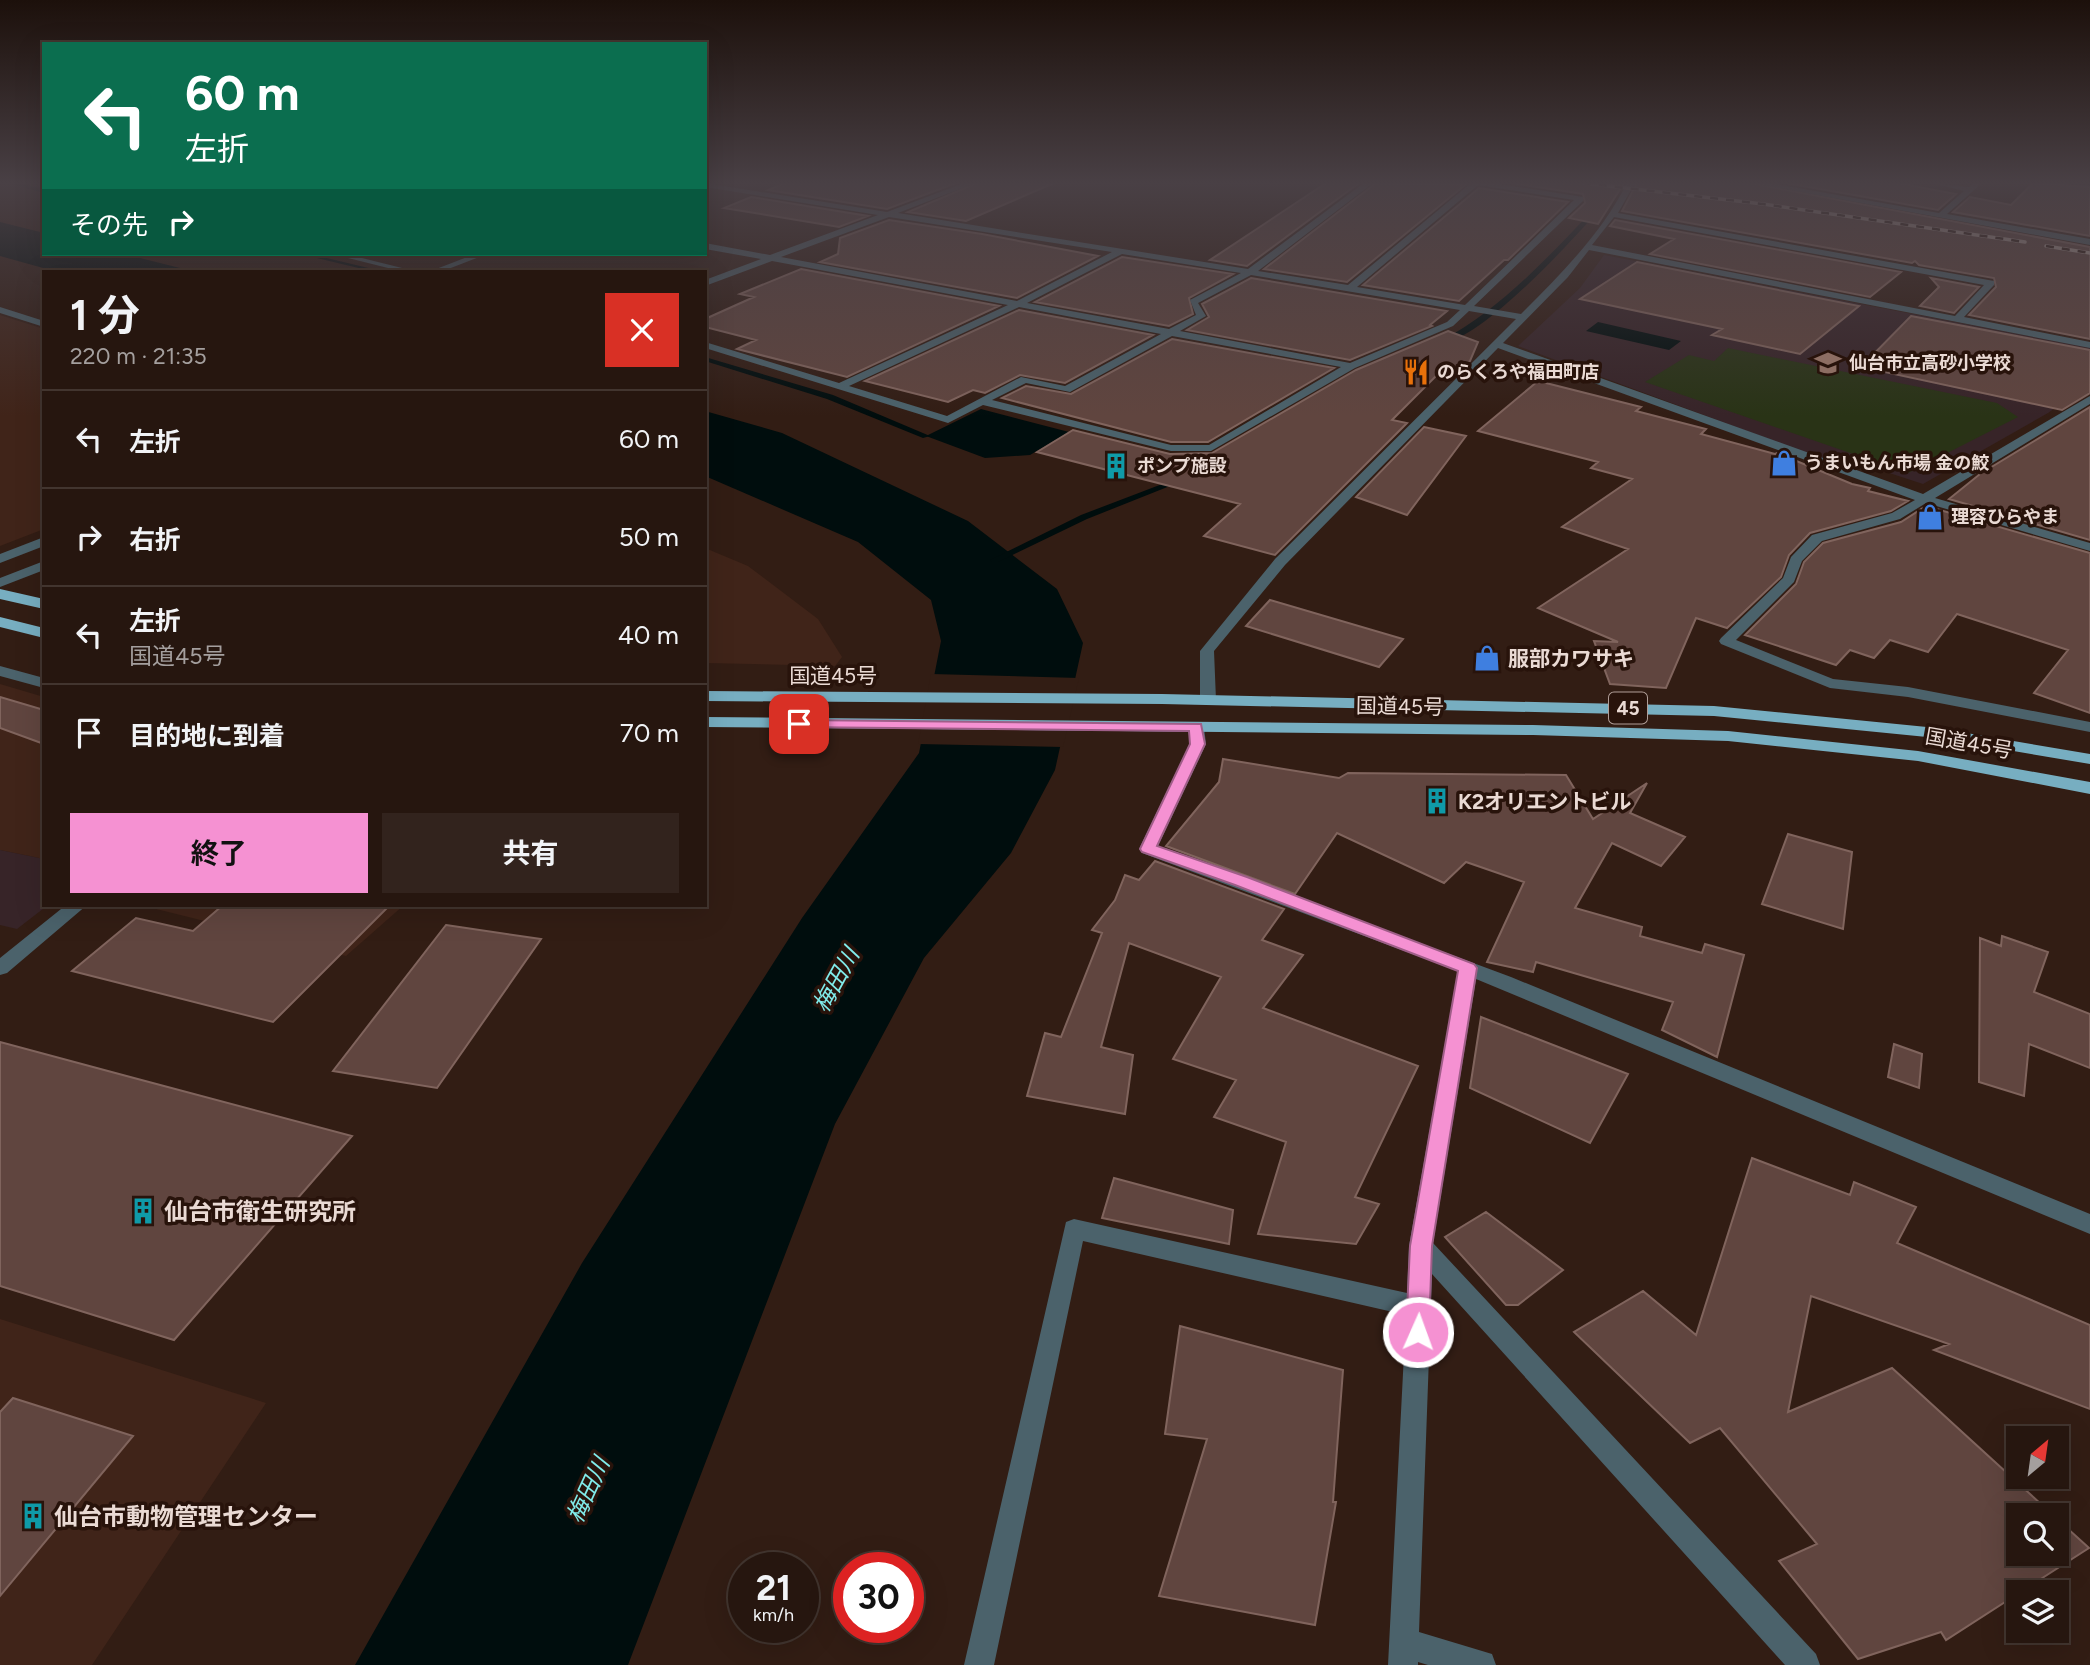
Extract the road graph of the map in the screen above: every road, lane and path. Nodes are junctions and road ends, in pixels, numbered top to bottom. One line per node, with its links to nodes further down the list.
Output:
1 (365, 261): 13 (street)
2 (464, 261): 14 (street)
3 (767, 261): 16 (street)
4 (789, 261): 18 (street)
5 (1102, 261): 18 (street)
6 (1181, 261): 15 (street)
7 (1265, 261): 15 (street)
8 (1383, 261): 17 (street)
9 (1515, 261): 19 (street)
10 (1575, 261): 21 (street)
11 (1658, 261): 22 (street)
12 (1872, 261): 22 (street)
13 (406, 270)
14 (438, 270)
15 (1250, 272): 17 (street); 24 (street)
16 (707, 282)
17 (1349, 289): 19 (street)
18 (1020, 303): 24 (street); 29 (street)
19 (1466, 308): 21 (street); 28 (street)
20 (0, 310): 23 (street)
21 (1522, 317): 25 (street)
22 (1957, 319): 26 (street)
23 (42, 323)
24 (1175, 332): 28 (street); 31 (street)
25 (1495, 344): 32 (street); 45 (street)
26 (2090, 345)
27 (707, 346): 29 (street)
28 (1351, 366): 31 (street)
29 (841, 386): 31 (street)
30 (2090, 399): 32 (street)
31 (982, 401)
32 (1922, 498): 34 (street); 48 (street)
33 (42, 542): 35 (street)
34 (2090, 547)
35 (0, 559)
36 (42, 566): 37 (street)
37 (0, 583)
38 (0, 594): 39 (highway)
39 (42, 604)
40 (0, 622): 41 (highway)
41 (42, 632)
42 (0, 671): 43 (street)
43 (42, 682)
44 (707, 696): 45 (highway, 国道45号 / 45)
45 (1208, 700): 49 (highway, 国道45号 / 45)
46 (707, 722): 47 (highway, 国道45号 / 45)
47 (1196, 727): 50 (highway, 国道45号 / 45); 53 (street)
48 (2090, 727)
49 (2090, 759)
50 (2090, 789)
51 (76, 907): 52 (street)
52 (0, 968)
53 (1468, 968): 54 (street); 55 (street)
54 (2090, 1224)
55 (1421, 1246): 56 (street); 60 (street)
56 (1419, 1307): 57 (street); 58 (street)
57 (1404, 1654): 59 (street)
58 (979, 1665)
59 (1481, 1665)
60 (1805, 1665)

